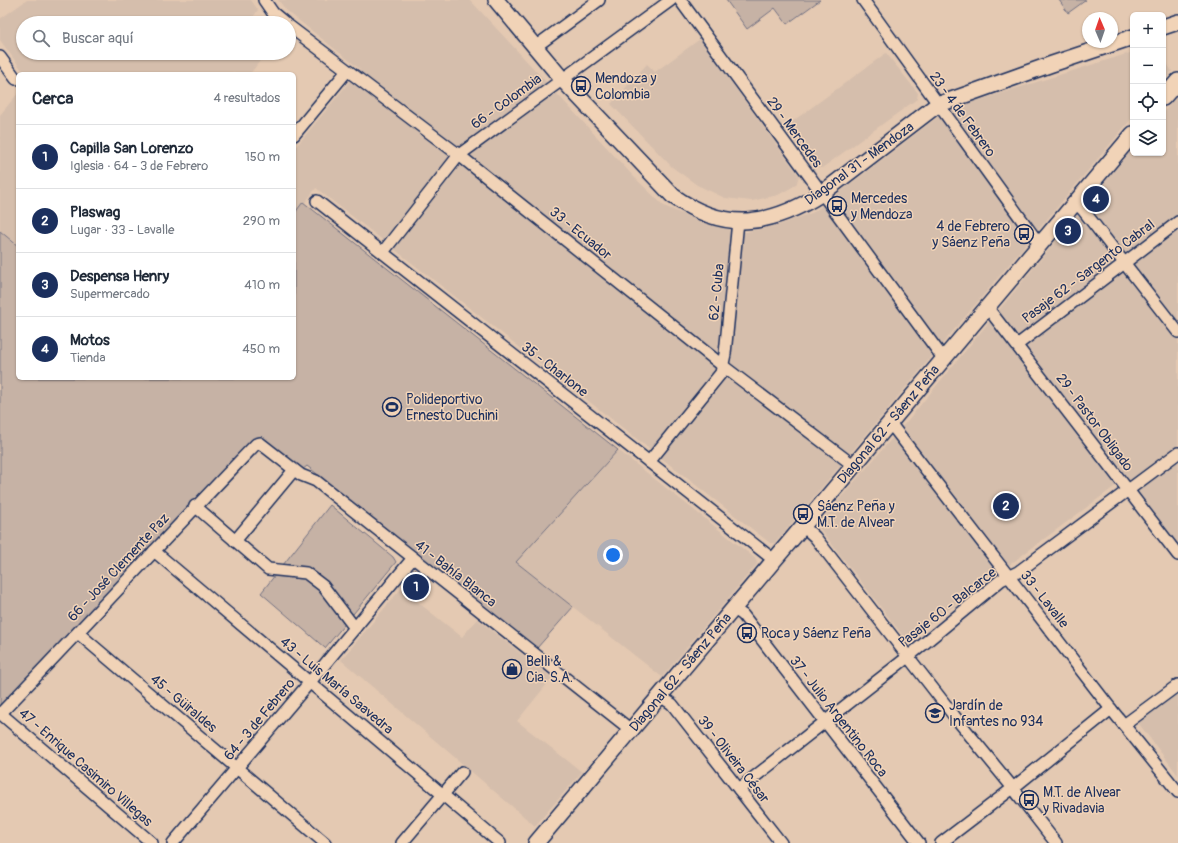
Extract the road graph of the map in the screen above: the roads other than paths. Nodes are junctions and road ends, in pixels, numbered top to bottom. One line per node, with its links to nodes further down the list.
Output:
1 (264, 0): 7 (street)
2 (496, 0): 12 (street, Diagonal 31 - Mendoza)
3 (599, 0): 12 (street)
4 (671, 0): 15 (street, 66 - Colombia)
5 (680, 0): 23 (street, 29 - Mercedes)
6 (863, 0): 19 (street, 23 - 4 de Febrero)
7 (277, 16)
8 (1178, 22): 9 (street)
9 (1166, 26)
10 (296, 31): 14 (street, 33 - Ecuador)
11 (1130, 38): 19 (street, Diagonal 31 - Mendoza)
12 (535, 47): 15 (street, Diagonal 31 - Mendoza)
13 (0, 57): 16 (street)
14 (347, 71): 20 (street); 22 (street, 33 - Ecuador)
15 (562, 78): 22 (street, 66 - Colombia); 26 (street, Diagonal 31 - Mendoza)
16 (16, 79)
17 (1178, 81): 18 (street)
18 (1166, 95)
19 (937, 105): 23 (street, Diagonal 31 - Mendoza); 28 (street, 23 - 4 de Febrero)
20 (296, 133)
21 (1130, 138): 25 (street, Diagonal 62 - Sáenz Peña)
22 (459, 155): 29 (street, 66 - Colombia); 35 (street, 33 - Ecuador)
23 (821, 194): 26 (street, Diagonal 31 - Mendoza); 34 (street, 29 - Mercedes)
24 (317, 201): 29 (street, 35 - Charlone)
25 (1075, 202): 28 (street, Diagonal 62 - Sáenz Peña); 30 (street)
26 (738, 221): 35 (street, 62 - Cuba)
27 (1178, 222): 30 (street, Pasaje 62 - Sargento Cabral)
28 (1040, 245): 31 (street, Diagonal 62 - Sáenz Peña)
29 (383, 252): 39 (street, 35 - Charlone)
30 (1124, 263): 32 (street); 33 (street, Pasaje 62 - Sargento Cabral)
31 (987, 307): 33 (street, 29 - Pastor Obligado); 34 (street, Diagonal 62 - Sáenz Peña)
32 (1178, 332)
33 (1017, 345): 42 (street, 29 - Pastor Obligado)
34 (943, 358): 36 (street, Diagonal 62 - Sáenz Peña)
35 (724, 366): 39 (street); 40 (street, 33 - Ecuador)
36 (890, 423): 40 (street, Diagonal 62 - Sáenz Peña); 50 (street, 33 - Lavalle)
37 (260, 442): 41 (street, 41 - Bahía Blanca); 43 (street, 66 - José Clemente Paz)
38 (1178, 453): 42 (street, Pasaje 60 - Balcarce)
39 (649, 462): 49 (street, 35 - Charlone)
40 (854, 466): 44 (street, Diagonal 62 - Sáenz Peña)
41 (294, 470): 45 (street); 48 (street, 41 - Bahía Blanca)
42 (1128, 491): 47 (street, 29 - Pastor Obligado); 50 (street, Pasaje 60 - Balcarce)
43 (196, 506): 45 (street); 46 (street, 66 - José Clemente Paz)
44 (803, 526): 49 (street, Diagonal 62 - Sáenz Peña); 54 (street)
45 (235, 541): 52 (street)
46 (154, 551): 53 (street, 66 - José Clemente Paz); 55 (street, 43 - Luis María Saavedra)
47 (1178, 555)
48 (413, 558): 52 (street, 64 - 3 de Febrero); 62 (street, 41 - Bahía Blanca)
49 (774, 560): 51 (street, Diagonal 62 - Sáenz Peña)
50 (1009, 577): 54 (street, Pasaje 60 - Balcarce); 58 (street, 33 - Lavalle)
51 (734, 609): 57 (street, Diagonal 62 - Sáenz Peña); 60 (street, 37 - Julio Argentino Roca)
52 (355, 628): 55 (street, 64 - 3 de Febrero)
53 (78, 633): 59 (street, 66 - José Clemente Paz); 63 (street, 45 - Güiraldes)
54 (909, 656): 60 (street, Pasaje 60 - Balcarce); 65 (street)
55 (310, 682): 63 (street, 64 - 3 de Febrero); 68 (street, 43 - Luis María Saavedra)
56 (1178, 685): 61 (street)
57 (660, 696): 62 (street, Diagonal 62 - Sáenz Peña); 66 (street, 39 - Oliveira César)
58 (1111, 709): 61 (street, 33 - Lavalle); 65 (street)
59 (0, 714): 69 (street, 47 - Enrique Casimiro Villegas)
60 (824, 722): 66 (street, Pasaje 60 - Balcarce); 76 (street, 37 - Julio Argentino Roca)
61 (1124, 726): 67 (street, 33 - Lavalle)
62 (631, 730): 74 (street, Diagonal 62 - Sáenz Peña)
63 (237, 768): 70 (street, 64 - 3 de Febrero); 71 (street, 45 - Güiraldes)
64 (462, 772): 68 (street)
65 (1013, 788): 77 (street); 78 (street)
66 (739, 789): 75 (street, 39 - Oliveira César)
67 (1178, 792)
68 (444, 794): 72 (street); 73 (street, 43 - Luis María Saavedra)
69 (152, 843)
70 (173, 843)
71 (325, 843)
72 (402, 843)
73 (500, 843)
74 (536, 843)
75 (781, 843)
76 (919, 843)
77 (941, 843)
78 (1056, 843)

